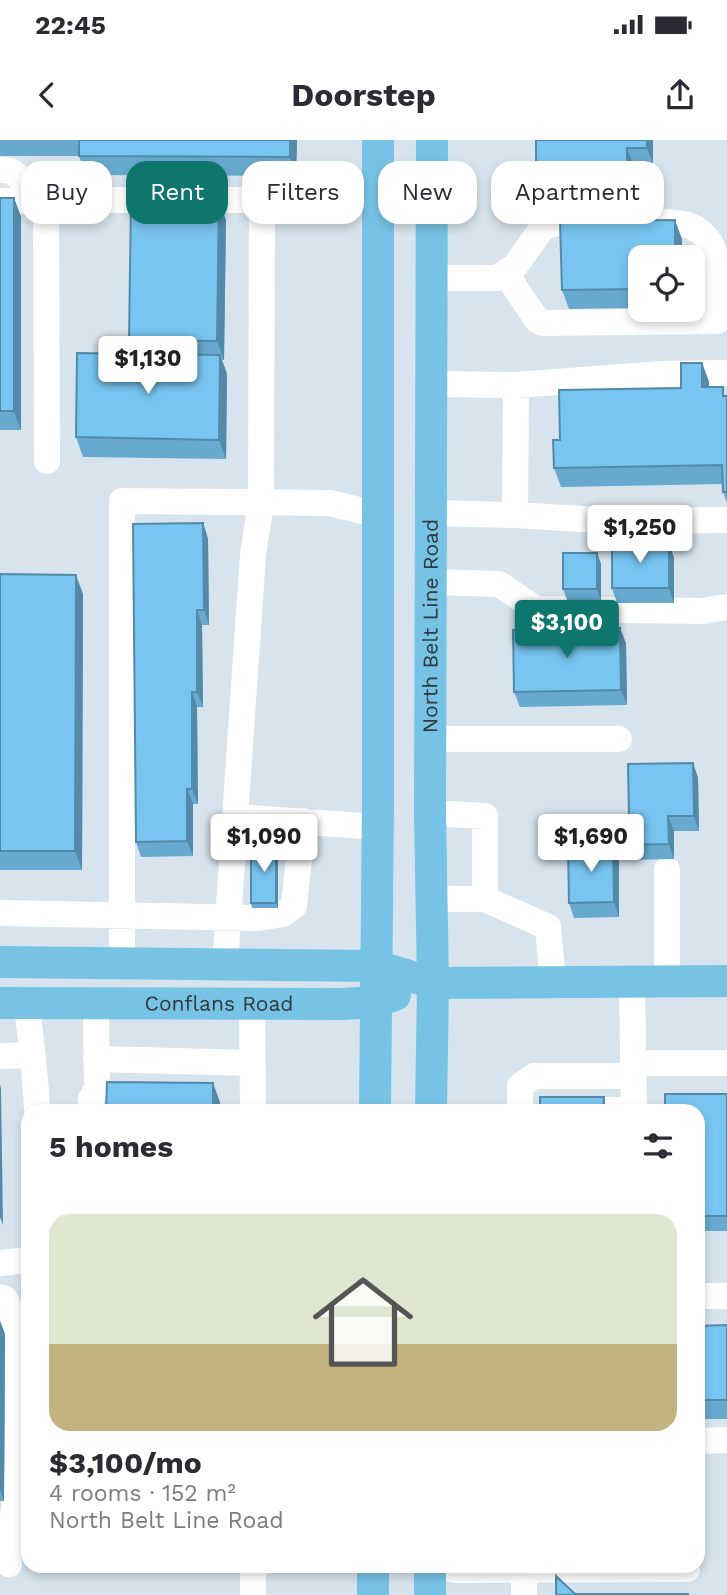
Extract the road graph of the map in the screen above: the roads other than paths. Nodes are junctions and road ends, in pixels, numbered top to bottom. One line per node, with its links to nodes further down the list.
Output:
1 (378, 140): 3 (main road)
2 (432, 140): 14 (main road, North Belt Line Road)
3 (378, 161)
4 (0, 170): 5 (lane)
5 (21, 180)
6 (112, 200): 7 (lane)
7 (242, 200)
8 (0, 201): 9 (lane)
9 (21, 201)
10 (46, 224): 18 (lane)
11 (262, 224): 19 (lane)
12 (379, 224): 21 (main road)
13 (506, 274): 13 (lane); 14 (lane)
14 (432, 278): 16 (main road, North Belt Line Road)
15 (727, 373): 17 (lane)
16 (431, 384): 17 (lane); 20 (main road, North Belt Line Road)
17 (516, 385): 22 (lane)
18 (47, 461)
19 (261, 502): 21 (lane); 29 (lane); 36 (lane)
20 (431, 513): 21 (main road); 22 (lane); 24 (main road, North Belt Line Road)
21 (379, 515): 31 (main road)
22 (515, 515): 23 (lane)
23 (727, 520)
24 (431, 582): 25 (lane); 26 (main road, North Belt Line Road)
25 (727, 607)
26 (430, 739): 27 (lane); 28 (main road, North Belt Line Road)
27 (619, 739)
28 (430, 813): 33 (main road, North Belt Line Road); 34 (lane)
29 (235, 817): 30 (lane); 37 (lane)
30 (303, 821): 31 (lane); 37 (lane)
31 (378, 827): 41 (main road)
32 (667, 870): 43 (lane)
33 (431, 899): 34 (lane); 46 (main road, North Belt Line Road)
34 (485, 899): 45 (lane)
35 (0, 913): 36 (lane)
36 (122, 916): 37 (lane); 39 (lane)
37 (227, 917): 40 (lane)
38 (0, 962): 39 (main road, Conflans Road)
39 (122, 963): 40 (main road, Conflans Road)
40 (225, 964): 41 (main road, Conflans Road)
41 (376, 966): 46 (main road, Conflans Road); 47 (main road)
42 (632, 981): 43 (main road, Conflans Road); 45 (main road, Conflans Road); 56 (lane)
43 (667, 981): 44 (main road, Conflans Road)
44 (727, 981)
45 (553, 982): 46 (main road, Conflans Road)
46 (433, 983): 47 (main road, Conflans Road); 61 (main road, North Belt Line Road)
47 (375, 1002): 50 (main road, Conflans Road); 60 (main road)
48 (13, 1003): 49 (main road, Conflans Road); 51 (lane)
49 (96, 1003): 50 (main road, Conflans Road); 53 (lane)
50 (253, 1003): 54 (lane)
51 (32, 1055): 52 (lane); 57 (lane)
52 (0, 1056)
53 (96, 1059): 54 (lane); 58 (lane)
54 (253, 1063): 59 (lane)
55 (727, 1063): 56 (lane)
56 (633, 1069): 62 (lane); 63 (lane)
57 (37, 1104)
58 (91, 1104)
59 (253, 1104)
60 (375, 1104)
61 (432, 1104)
62 (525, 1104)
63 (634, 1104)
64 (21, 1261): 65 (lane)
65 (0, 1263)
66 (705, 1296): 67 (lane)
67 (727, 1296)
68 (0, 1297): 71 (lane)
69 (727, 1440): 70 (lane)
70 (705, 1441)
71 (12, 1564)
72 (253, 1573): 78 (lane)
73 (373, 1573): 79 (main road)
74 (430, 1573): 80 (main road)
75 (472, 1573): 77 (lane)
76 (640, 1573): 77 (lane)
77 (524, 1583)
78 (253, 1595)
79 (373, 1595)
80 (430, 1595)

